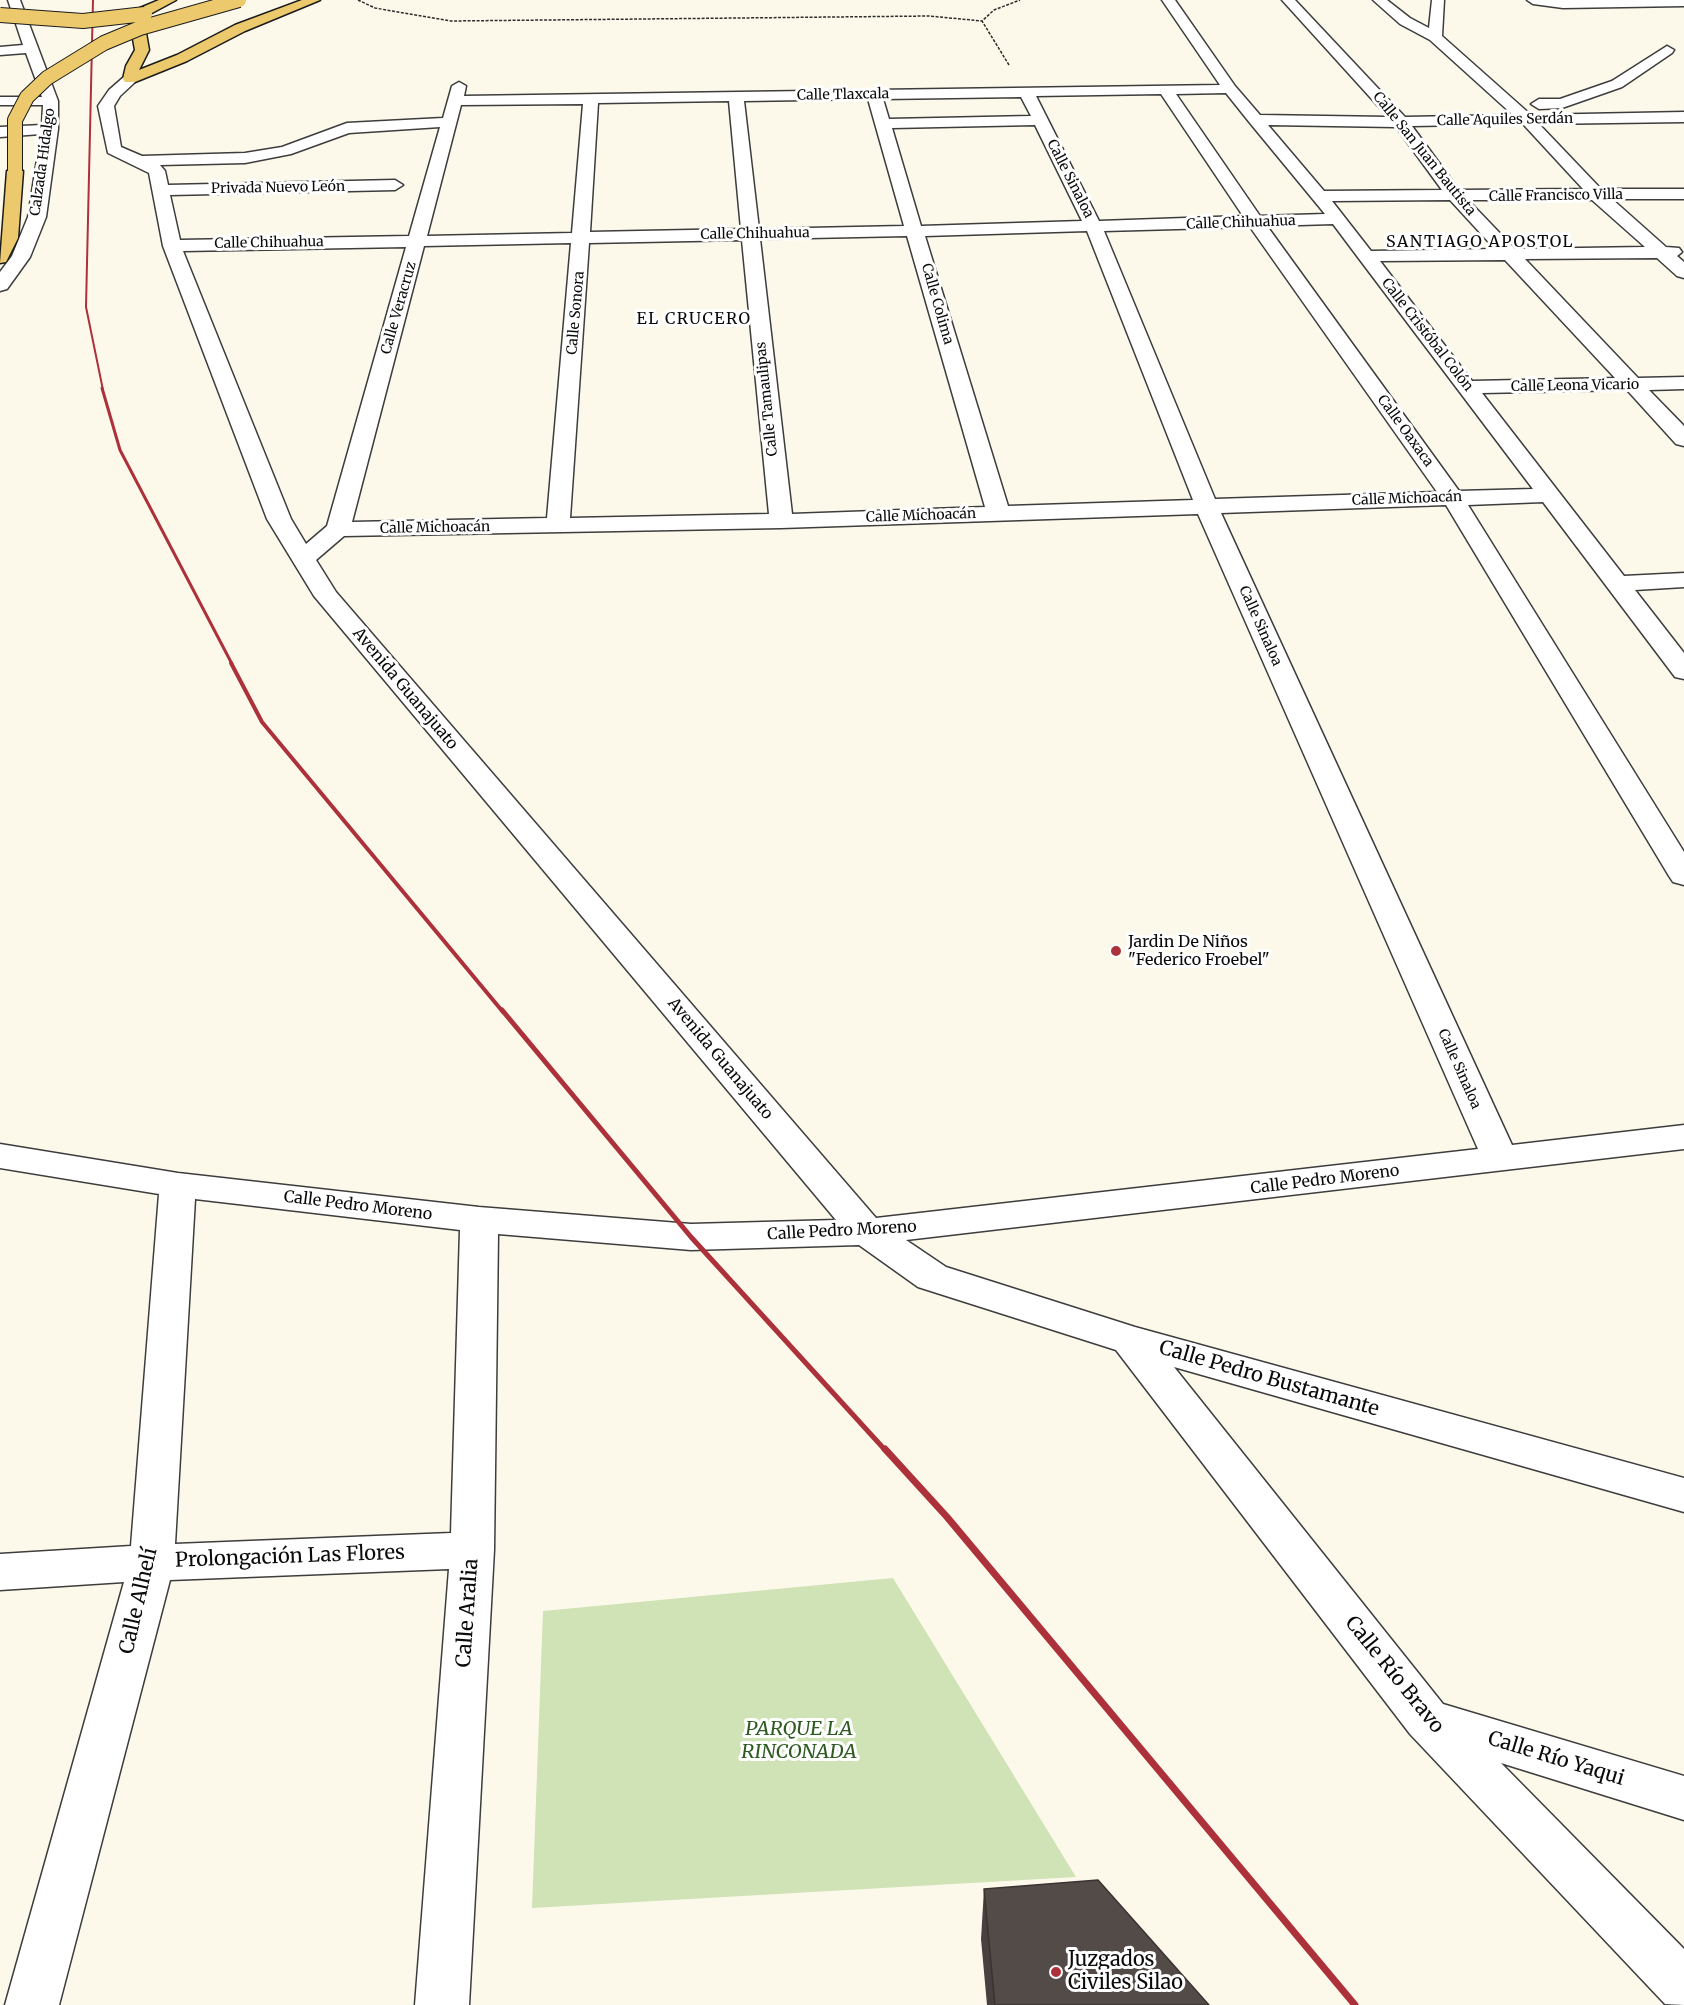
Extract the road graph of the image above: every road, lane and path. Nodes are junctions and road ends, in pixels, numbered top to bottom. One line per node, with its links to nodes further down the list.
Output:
1 (14, 0): 17 (street, Calzada Hidalgo)
2 (170, 0): 22 (main road)
3 (207, 0): 14 (main road, bridge); 33 (main road)
4 (238, 0): 62 (main road, bridge)
5 (314, 0): 22 (main road)
6 (358, 0): 15 (path)
7 (1020, 0): 15 (path)
8 (1168, 0): 24 (street, Calle Cristóbal Colón)
9 (1288, 0): 39 (street, Calle San Juan Bautista)
10 (1379, 0): 16 (street)
11 (1438, 0): 16 (street)
12 (1533, 0): 13 (street)
13 (1684, 2)
14 (0, 15)
15 (982, 21): 25 (path)
16 (1435, 37): 32 (street)
17 (32, 48): 21 (street); 30 (street, Calzada Hidalgo)
18 (1684, 49): 20 (street)
19 (1646, 50): 20 (street)
20 (1667, 50): 32 (street)
21 (0, 51)
22 (130, 79): 43 (street, Avenida Guanajuato)
23 (1165, 89): 24 (street, Calle Tlaxcala); 25 (street, Calle Tlaxcala); 51 (street, Calle Oaxaca)
24 (1230, 89): 36 (street, Calle Cristóbal Colón)
25 (1026, 91): 27 (street, Calle Tlaxcala); 35 (street, Calle Sinaloa)
26 (457, 93): 29 (street, Calle Tlaxcala); 38 (street, Calle Veracruz)
27 (874, 95): 28 (street, Calle Tlaxcala); 40 (street, Calle Colima)
28 (736, 97): 29 (street, Calle Tlaxcala); 54 (street, Calle Tamaulipas)
29 (591, 99): 55 (street, Calle Sonora)
30 (51, 100): 31 (street); 41 (street, Calzada Hidalgo)
31 (0, 101)
32 (1510, 105): 37 (street)
33 (0, 107)
34 (1684, 117): 37 (street, Calle Aquiles Serdán)
35 (1040, 120): 40 (street); 52 (street, Calle Sinaloa)
36 (1255, 120): 39 (street, Calle Aquiles Serdán); 48 (street, Calle Cristóbal Colón)
37 (1527, 120): 39 (street, Calle Aquiles Serdán); 47 (street)
38 (448, 122): 43 (street); 56 (street, Calle Veracruz)
39 (1401, 122): 49 (street, Calle San Juan Bautista)
40 (883, 124): 53 (street, Calle Colima)
41 (50, 129): 42 (street); 64 (street, Calzada Hidalgo)
42 (0, 132)
43 (142, 161): 45 (street, Avenida Guanajuato)
44 (395, 185): 45 (street, Privada Nuevo León)
45 (161, 190): 57 (street, Avenida Guanajuato)
46 (1684, 194): 47 (street, Calle Francisco Villa)
47 (1597, 195): 49 (street, Calle Francisco Villa); 59 (street)
48 (1320, 196): 49 (street, Calle Francisco Villa); 50 (street, Calle Cristóbal Colón)
49 (1455, 196): 60 (street, Calle San Juan Bautista)
50 (1338, 219): 51 (street, Calle Chihuahua); 61 (street, Calle Cristóbal Colón)
51 (1256, 223): 52 (street, Calle Chihuahua); 70 (street, Calle Oaxaca)
52 (1094, 227): 53 (street, Calle Chihuahua); 71 (street, Calle Sinaloa)
53 (916, 231): 54 (street, Calle Chihuahua); 72 (street, Calle Colima)
54 (749, 234): 55 (street, Calle Chihuahua); 73 (street, Calle Tamaulipas)
55 (582, 238): 56 (street, Calle Chihuahua); 74 (street, Calle Sonora)
56 (418, 240): 57 (street, Calle Chihuahua); 75 (street, Calle Veracruz)
57 (172, 246): 76 (street, Avenida Guanajuato)
58 (1684, 252): 59 (street)
59 (1663, 253): 60 (street); 63 (street)
60 (1510, 254): 61 (street); 66 (street, Calle San Juan Bautista)
61 (1366, 256): 67 (street, Calle Cristóbal Colón)
62 (0, 258)
63 (1684, 272)
64 (0, 285)
65 (1684, 383): 66 (street, Calle Leona Vicario)
66 (1635, 386): 67 (street, Calle Leona Vicario); 68 (street, Calle San Juan Bautista)
67 (1467, 387): 69 (street, Calle Cristóbal Colón)
68 (1684, 439)
69 (1550, 495): 70 (street, Calle Michoacán); 78 (street, Calle Cristóbal Colón)
70 (1452, 497): 71 (street, Calle Michoacán); 80 (street, Calle Oaxaca)
71 (1206, 505): 72 (street, Calle Michoacán); 83 (street, Calle Sinaloa)
72 (998, 513): 73 (street, Calle Michoacán)
73 (781, 521): 74 (street, Calle Michoacán)
74 (558, 526): 75 (street, Calle Michoacán)
75 (338, 529): 76 (street)
76 (303, 558): 86 (street, Avenida Guanajuato)
77 (1684, 580): 78 (street)
78 (1618, 584): 79 (street, Calle Cristóbal Colón)
79 (1684, 671)
80 (1684, 876)
81 (1684, 1137): 83 (street, Calle Pedro Moreno)
82 (0, 1156): 84 (street, Calle Pedro Moreno)
83 (1500, 1159): 86 (street, Calle Pedro Moreno)
84 (178, 1185): 85 (street, Calle Pedro Moreno); 90 (street, Calle Alhelí)
85 (479, 1220): 86 (street, Calle Pedro Moreno); 89 (street, Calle Aralia)
86 (867, 1232): 87 (street, Calle Pedro Bustamante)
87 (1130, 1340): 88 (street, Calle Pedro Bustamante); 92 (street, Calle Río Bravo)
88 (1684, 1495)
89 (472, 1550): 90 (street, Prolongación Las Flores); 96 (street, Calle Aralia)
90 (152, 1563): 91 (street, Prolongación Las Flores); 95 (street, Calle Alhelí)
91 (0, 1572)
92 (1427, 1720): 93 (street, Calle Río Yaqui); 94 (street, Calle Río Bravo)
93 (1684, 1797)
94 (1684, 1986)
95 (32, 2005)
96 (442, 2005)

